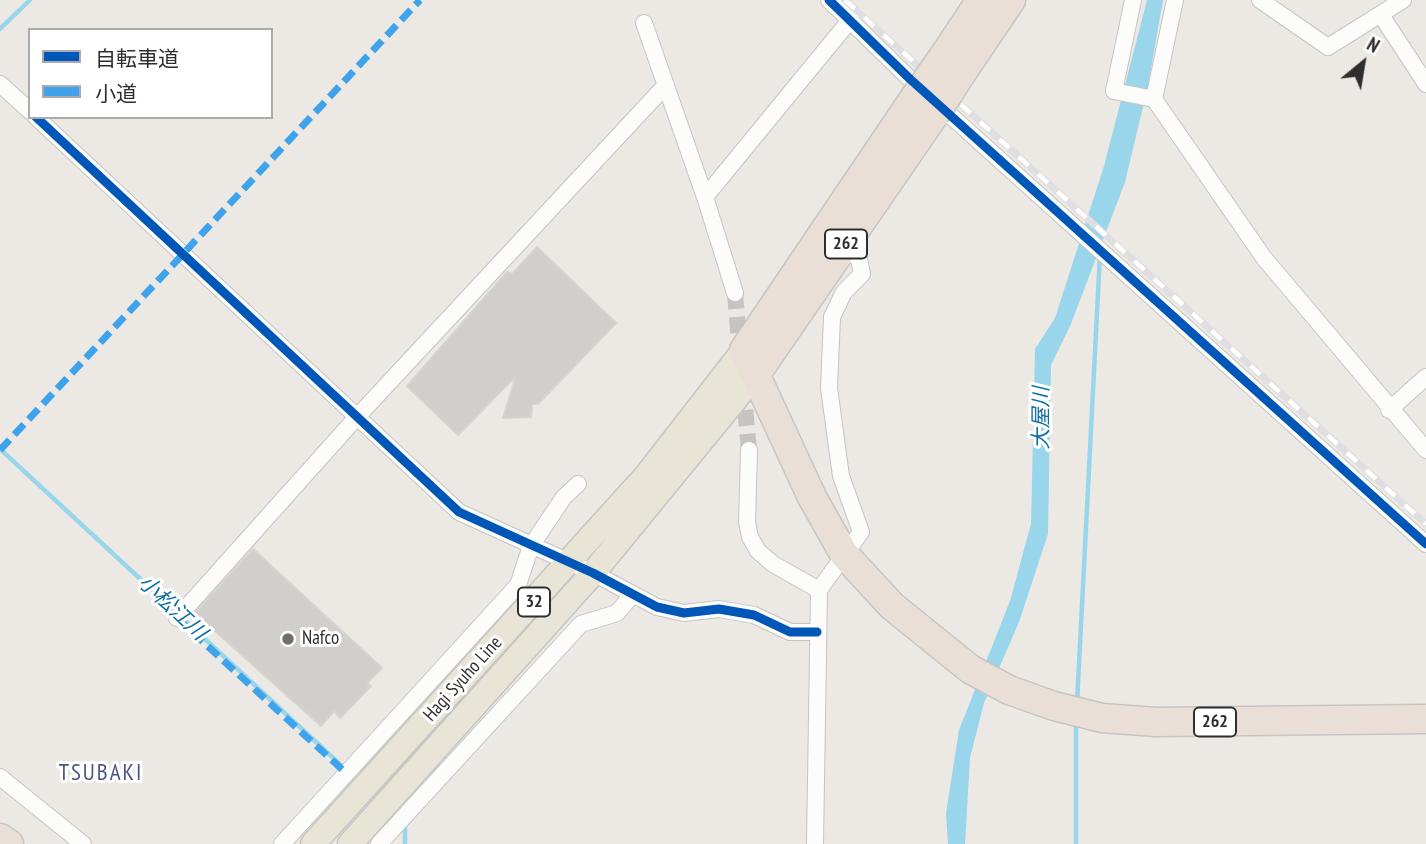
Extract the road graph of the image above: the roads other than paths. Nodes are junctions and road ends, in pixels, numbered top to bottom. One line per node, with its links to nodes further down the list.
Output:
1 (829, 0): 9 (street)
2 (981, 0): 11 (highway, 262)
3 (1011, 0): 11 (highway, 262)
4 (1133, 0): 15 (street)
5 (1175, 0): 15 (street)
6 (1260, 0): 8 (street)
7 (1403, 0): 8 (street)
8 (1381, 15): 13 (street)
9 (851, 19): 19 (street); 30 (street)
10 (644, 23): 14 (street)
11 (953, 64): 16 (highway, 262, bridge)
12 (0, 84): 17 (street)
13 (1426, 84)
14 (666, 85): 19 (street); 26 (street)
15 (1151, 98): 25 (street)
16 (925, 106): 20 (highway, 262); 22 (highway, 262)
17 (28, 109)
18 (38, 119): 26 (street)
19 (707, 203): 21 (street)
20 (844, 247): 23 (highway, 262); 32 (street)
21 (735, 293)
22 (744, 349): 23 (highway, 262); 33 (main road, Hagi Syuho Line / 32)
23 (756, 374): 32 (highway, 262); 34 (main road, Hagi Syuho Line / 32)
24 (1426, 377): 25 (street)
25 (1389, 410): 28 (street)
26 (356, 418): 31 (street); 37 (street)
27 (749, 450): 35 (street)
28 (1426, 450)
29 (578, 484): 31 (street)
30 (1426, 544)
31 (531, 546): 33 (street); 44 (street)
32 (844, 554): 35 (street); 39 (highway, 262)
33 (569, 564): 34 (street); 45 (main road, Hagi Syuho Line / 32)
34 (593, 573): 36 (street); 46 (main road, Hagi Syuho Line / 32)
35 (819, 590): 38 (street)
36 (633, 594): 38 (street); 47 (street)
37 (177, 618)
38 (817, 632): 48 (street)
39 (1426, 719)
40 (0, 778): 43 (street)
41 (0, 838): 42 (highway)
42 (9, 844)
43 (83, 844)
44 (282, 844)
45 (313, 844)
46 (350, 844)
47 (379, 844)
48 (815, 844)

